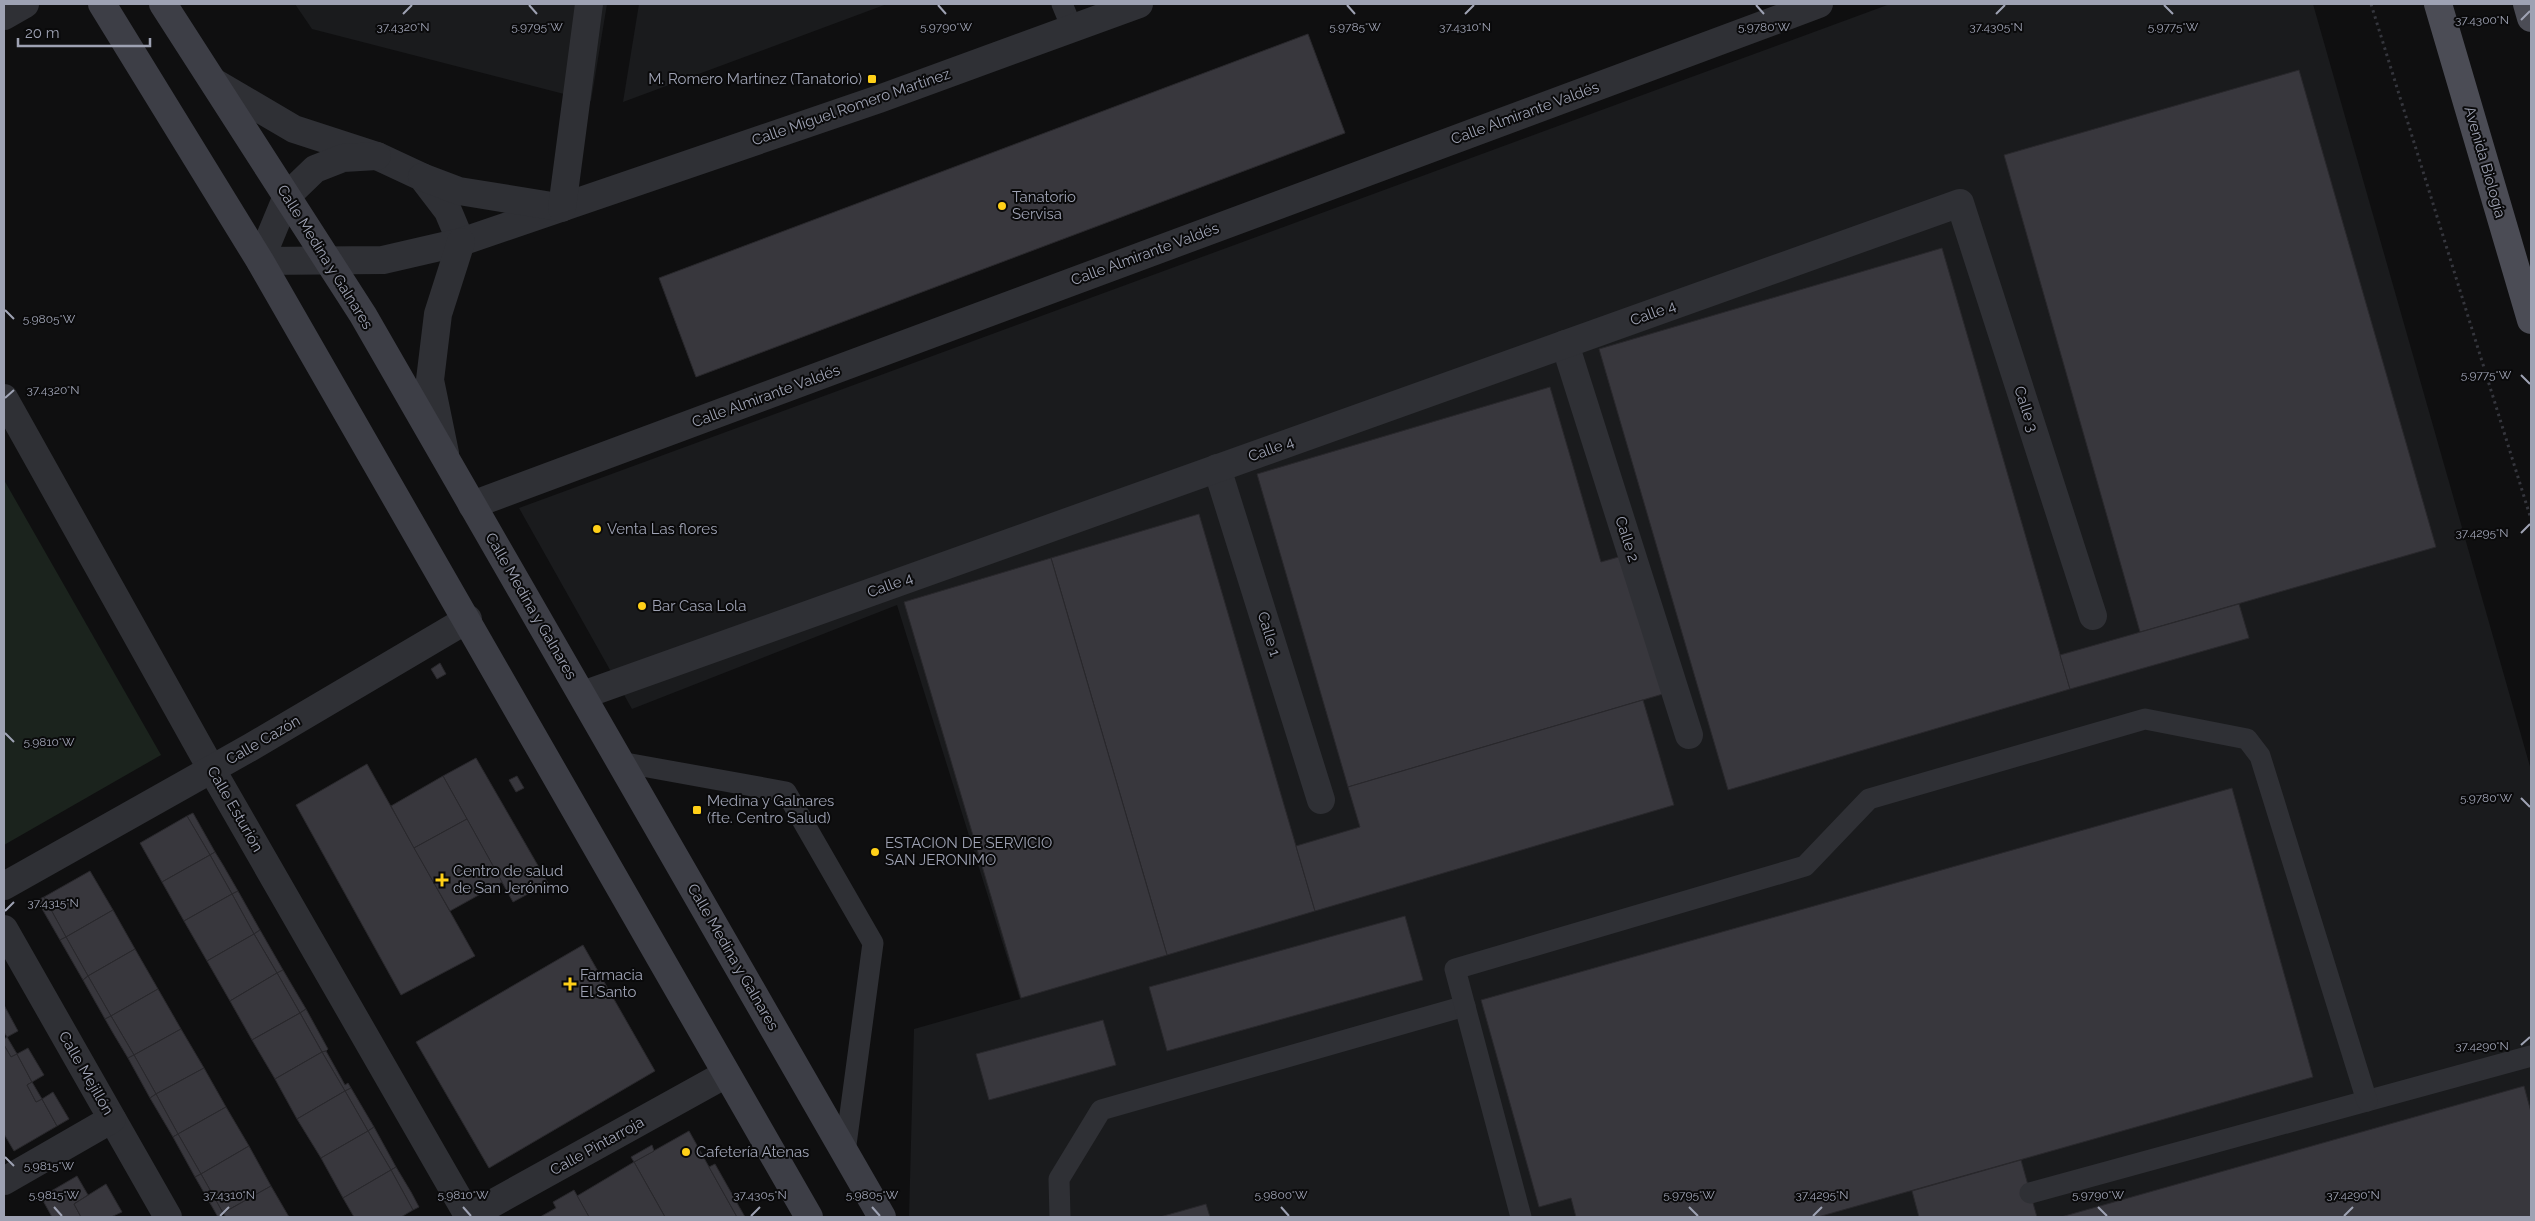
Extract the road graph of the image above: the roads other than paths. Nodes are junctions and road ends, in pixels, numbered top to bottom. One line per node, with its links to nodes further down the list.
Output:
1 (25, 4): 9 (street)
2 (102, 4): 19 (main road)
3 (163, 4): 12 (main road, Calle Medina y Galnares)
4 (589, 4): 17 (street)
5 (1139, 4): 10 (street, Calle Miguel Romero Martínez)
6 (1819, 4): 26 (street, Calle Almirante Valdés)
7 (2438, 4): 21 (main road, Avenida Biología)
8 (2527, 4): 11 (main road)
9 (4, 16)
10 (1067, 16): 17 (street, Calle Miguel Romero Martínez)
11 (2531, 18)
12 (214, 82): 13 (street); 15 (main road, Calle Medina y Galnares)
13 (377, 156): 14 (street, Calle Miguel Romero Martínez); 15 (street)
14 (422, 177): 17 (street, Calle Miguel Romero Martínez); 18 (street)
15 (287, 196): 19 (street); 20 (main road, Calle Medina y Galnares)
16 (1960, 203): 22 (street, Calle 4); 27 (street, Calle 3)
17 (562, 208): 18 (street, Calle Miguel Romero Martínez)
18 (461, 242): 20 (street, Calle Miguel Romero Martínez); 24 (street)
19 (260, 262): 20 (street, Calle Miguel Romero Martínez); 28 (main road)
20 (329, 262): 24 (main road, Calle Medina y Galnares)
21 (2531, 320)
22 (1565, 344): 25 (street, Calle 4); 30 (street, Calle 2)
23 (4, 398): 32 (street, Calle Esturión)
24 (446, 461): 26 (main road, Calle Medina y Galnares)
25 (1217, 468): 29 (street, Calle 4); 33 (street, Calle 1)
26 (472, 505): 29 (main road, Calle Medina y Galnares)
27 (2093, 616)
28 (468, 619): 32 (street, Calle Cazón); 38 (main road)
29 (583, 695): 31 (main road, Calle Medina y Galnares)
30 (1689, 735)
31 (620, 762): 41 (main road, Calle Medina y Galnares); 41 (lane)
32 (212, 770): 34 (street, Calle Cazón); 45 (street, Calle Esturión)
33 (1322, 800)
34 (4, 886)
35 (4, 929): 40 (street, Calle Mejillón)
36 (1465, 1006): 39 (lane); 48 (lane); 49 (lane)
37 (2531, 1056): 39 (lane)
38 (726, 1074): 45 (street, Calle Pintarroja); 46 (main road)
39 (2367, 1101): 43 (lane)
40 (112, 1119): 42 (street); 44 (street, Calle Mejillón)
41 (845, 1152): 47 (main road, Calle Medina y Galnares)
42 (4, 1181)
43 (2030, 1193)
44 (168, 1217)
45 (469, 1217)
46 (809, 1217)
47 (882, 1217)
48 (1060, 1217)
49 (1521, 1217)

